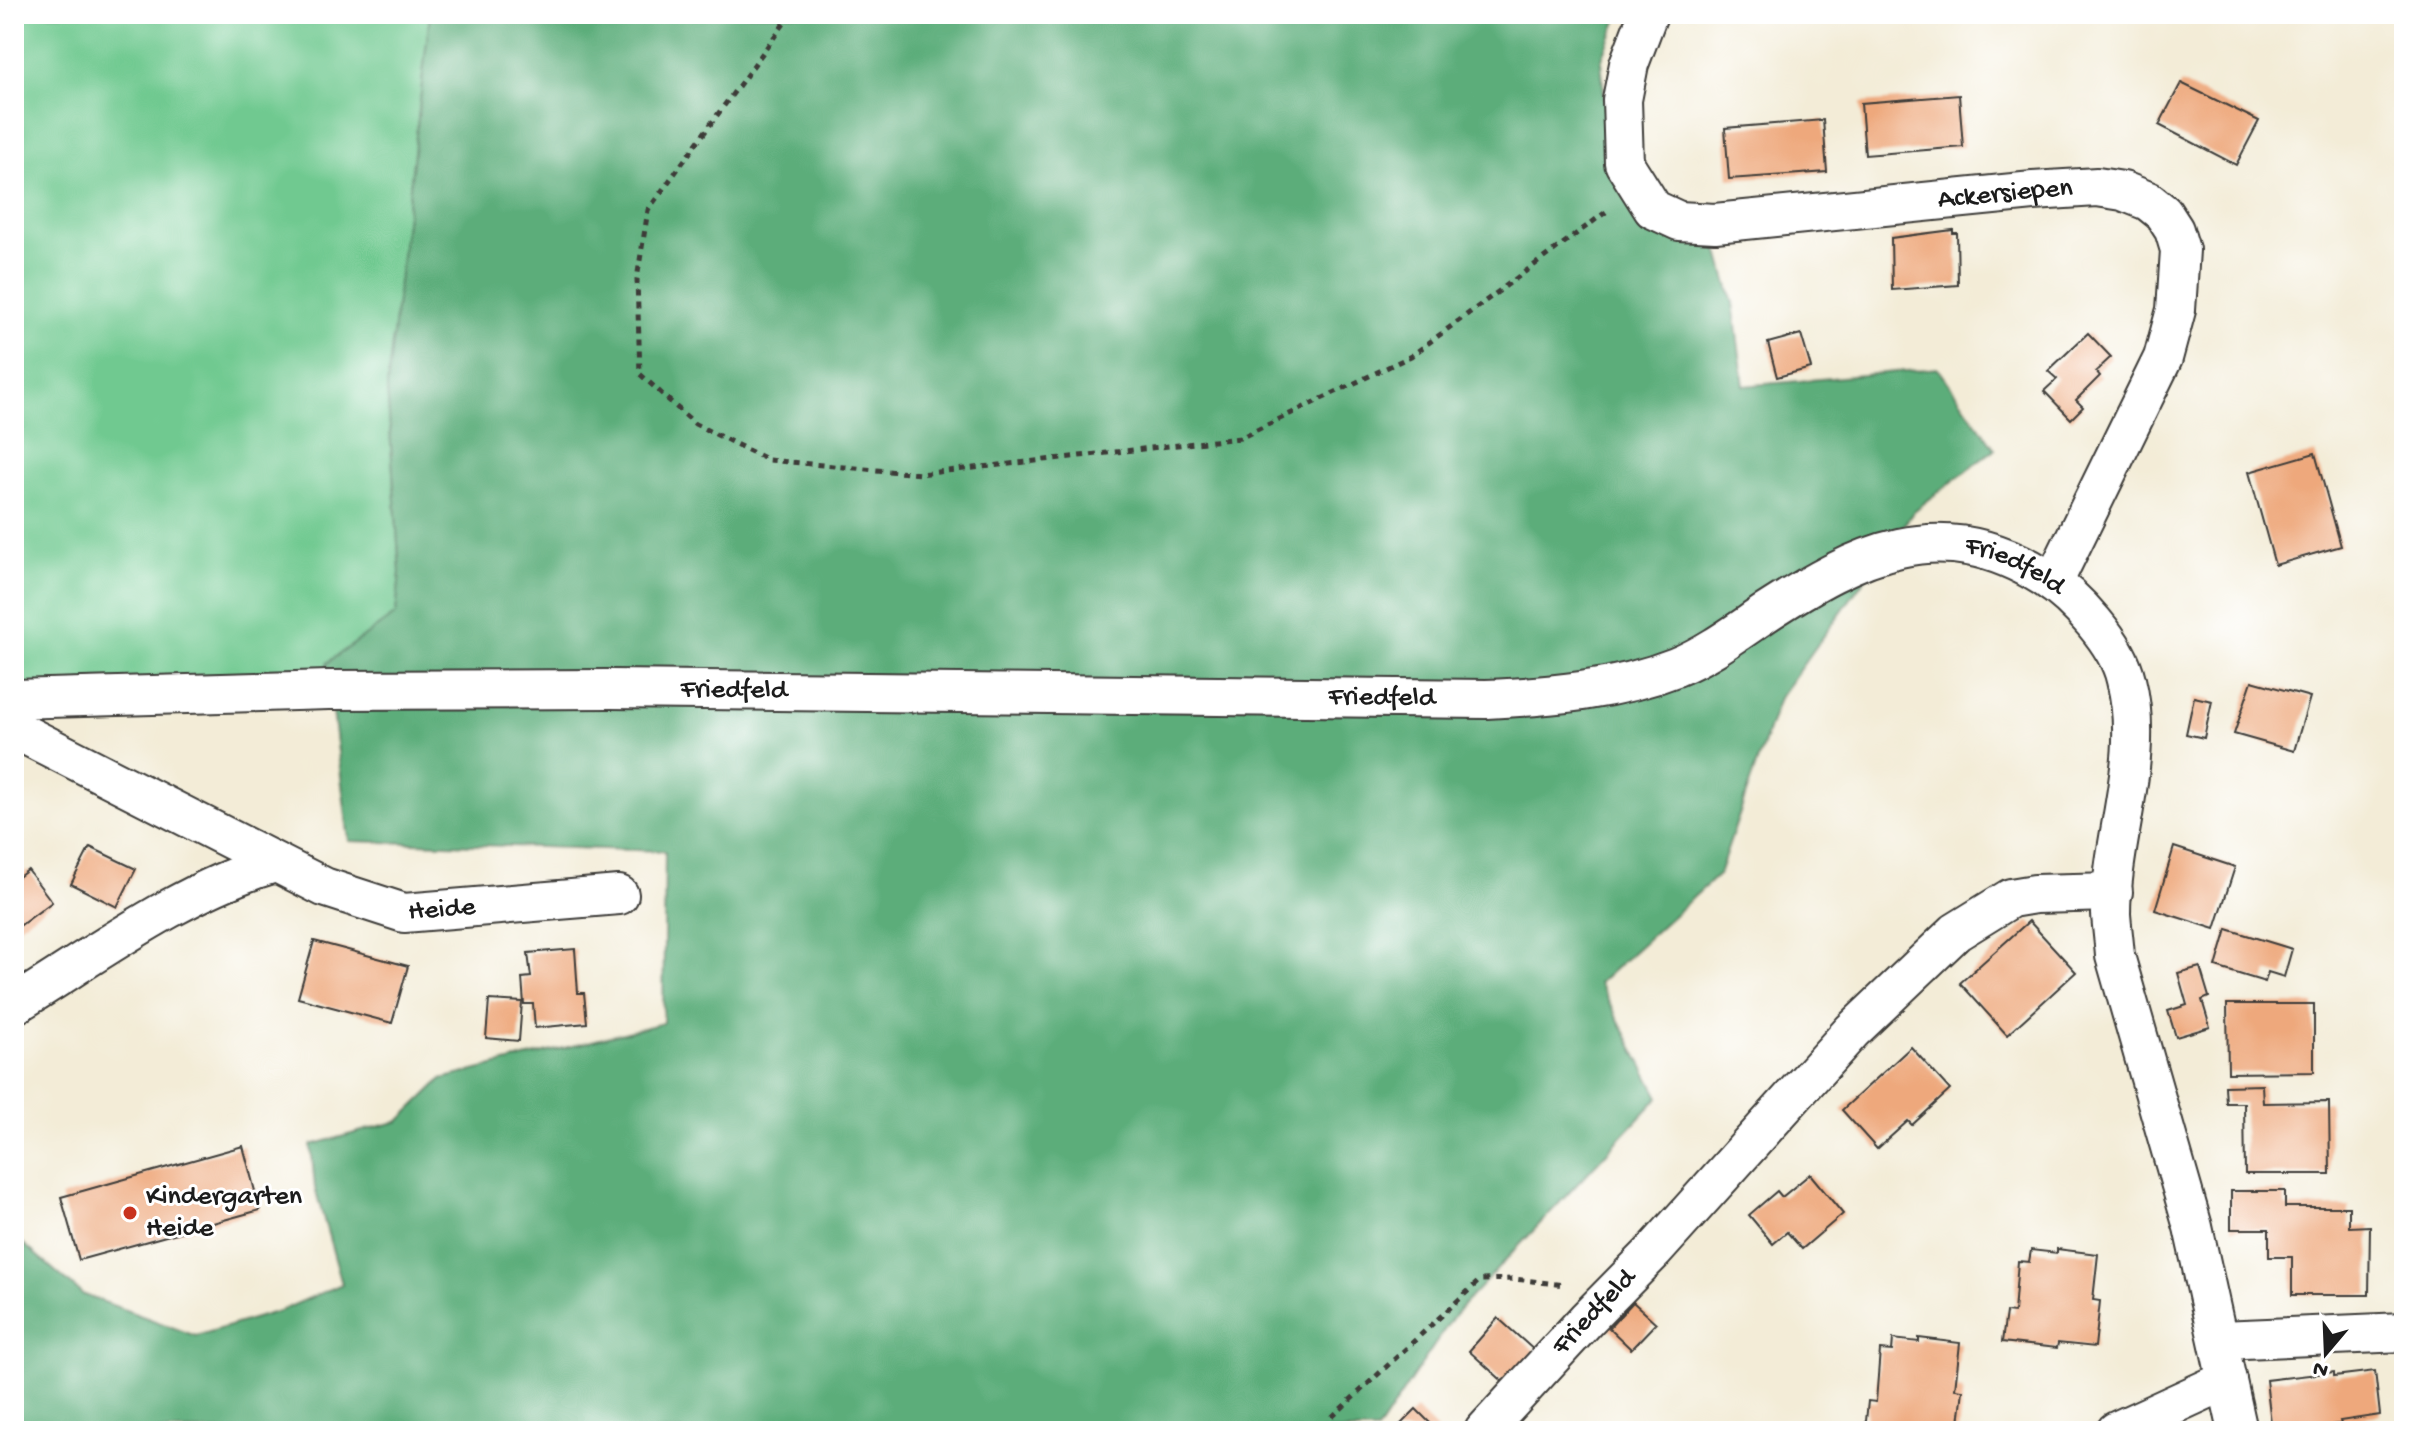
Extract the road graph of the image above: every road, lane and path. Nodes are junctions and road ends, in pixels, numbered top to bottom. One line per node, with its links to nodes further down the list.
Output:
1 (791, 14): 3 (path)
2 (1648, 14): 3 (street)
3 (1624, 163): 4 (street, Ackersiepen)
4 (2053, 583): 5 (street, Friedfeld); 8 (street, Friedfeld)
5 (14, 699)
6 (14, 729): 7 (street, Heide)
7 (275, 863): 9 (street, Heide); 10 (street)
8 (2113, 892): 11 (street, Friedfeld); 13 (street, Friedfeld)
9 (619, 895)
10 (14, 1005)
11 (1614, 1292): 15 (path); 16 (street, Friedfeld)
12 (2404, 1332): 13 (street)
13 (2220, 1340): 14 (street, Friedfeld)
14 (2227, 1380): 17 (street); 18 (street, Friedfeld)
15 (1332, 1417)
16 (1484, 1431)
17 (2116, 1431)
18 (2238, 1431)

